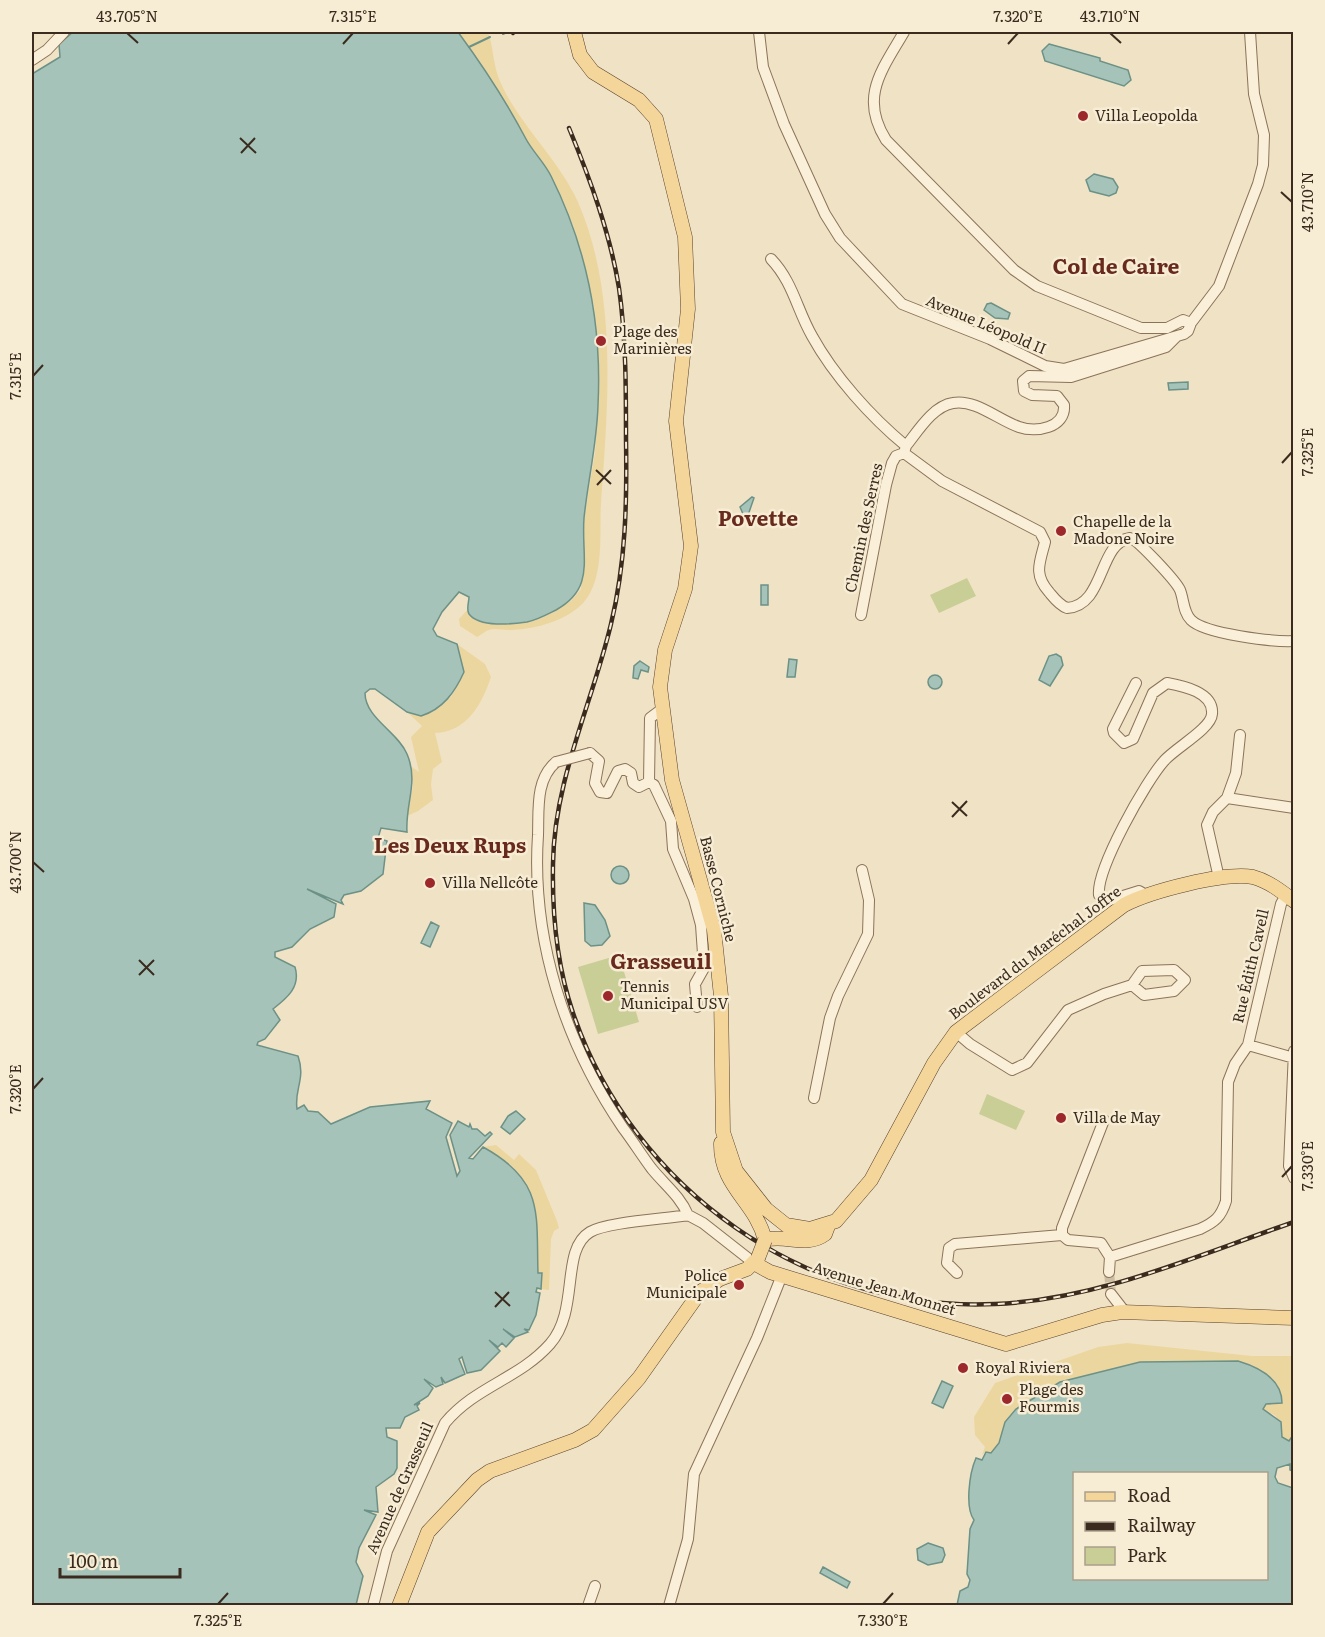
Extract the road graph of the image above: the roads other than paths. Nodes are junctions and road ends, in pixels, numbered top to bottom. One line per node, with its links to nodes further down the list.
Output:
1 (64, 32): 6 (street)
2 (574, 32): 14 (main road, Basse Corniche)
3 (759, 32): 9 (street, Avenue Léopold II)
4 (903, 32): 8 (street)
5 (1250, 32): 8 (street, Avenue Léopold II)
6 (32, 60)
7 (771, 259): 10 (street)
8 (1191, 323): 9 (street, Avenue Léopold II)
9 (1176, 336): 10 (street, Chemin des Serres)
10 (905, 449): 11 (street, Chemin des Serres); 12 (street)
11 (861, 615)
12 (1293, 641)
13 (1136, 683): 21 (street)
14 (662, 709): 16 (street); 30 (main road, Basse Corniche)
15 (1240, 735): 17 (street)
16 (649, 782): 24 (street); 32 (street, bridge)
17 (1227, 798): 18 (street); 20 (street)
18 (1293, 808)
19 (862, 870): 28 (street)
20 (1220, 878): 21 (main road, Boulevard du Maréchal Joffre); 22 (main road, Boulevard du Maréchal Joffre)
21 (1146, 895): 25 (main road, Boulevard du Maréchal Joffre)
22 (1290, 898): 26 (street, Rue Édith Cavell)
23 (1132, 985): 25 (street)
24 (697, 1007)
25 (956, 1032): 33 (main road, Boulevard du Maréchal Joffre)
26 (1248, 1045): 27 (street); 36 (street, Rue Édith Cavell)
27 (1293, 1055): 31 (street)
28 (814, 1098)
29 (1104, 1120): 34 (street)
30 (734, 1177): 33 (main road); 35 (main road)
31 (1293, 1178)
32 (688, 1215): 37 (street); 45 (street, Avenue de Grasseuil)
33 (828, 1226): 35 (main road, Boulevard du Maréchal Joffre)
34 (1062, 1235): 36 (street); 39 (street)
35 (767, 1237): 37 (main road, bridge)
36 (1110, 1257): 38 (street)
37 (756, 1261): 40 (main road, Avenue Jean Monnet); 46 (main road)
38 (1109, 1272)
39 (957, 1273)
40 (782, 1275): 42 (main road, Avenue Jean Monnet); 48 (street)
41 (1125, 1312): 42 (main road); 42 (street); 43 (main road)
42 (1101, 1315)
43 (1293, 1318)
44 (595, 1586): 47 (street)
45 (373, 1605)
46 (399, 1605)
47 (588, 1605)
48 (669, 1605)

